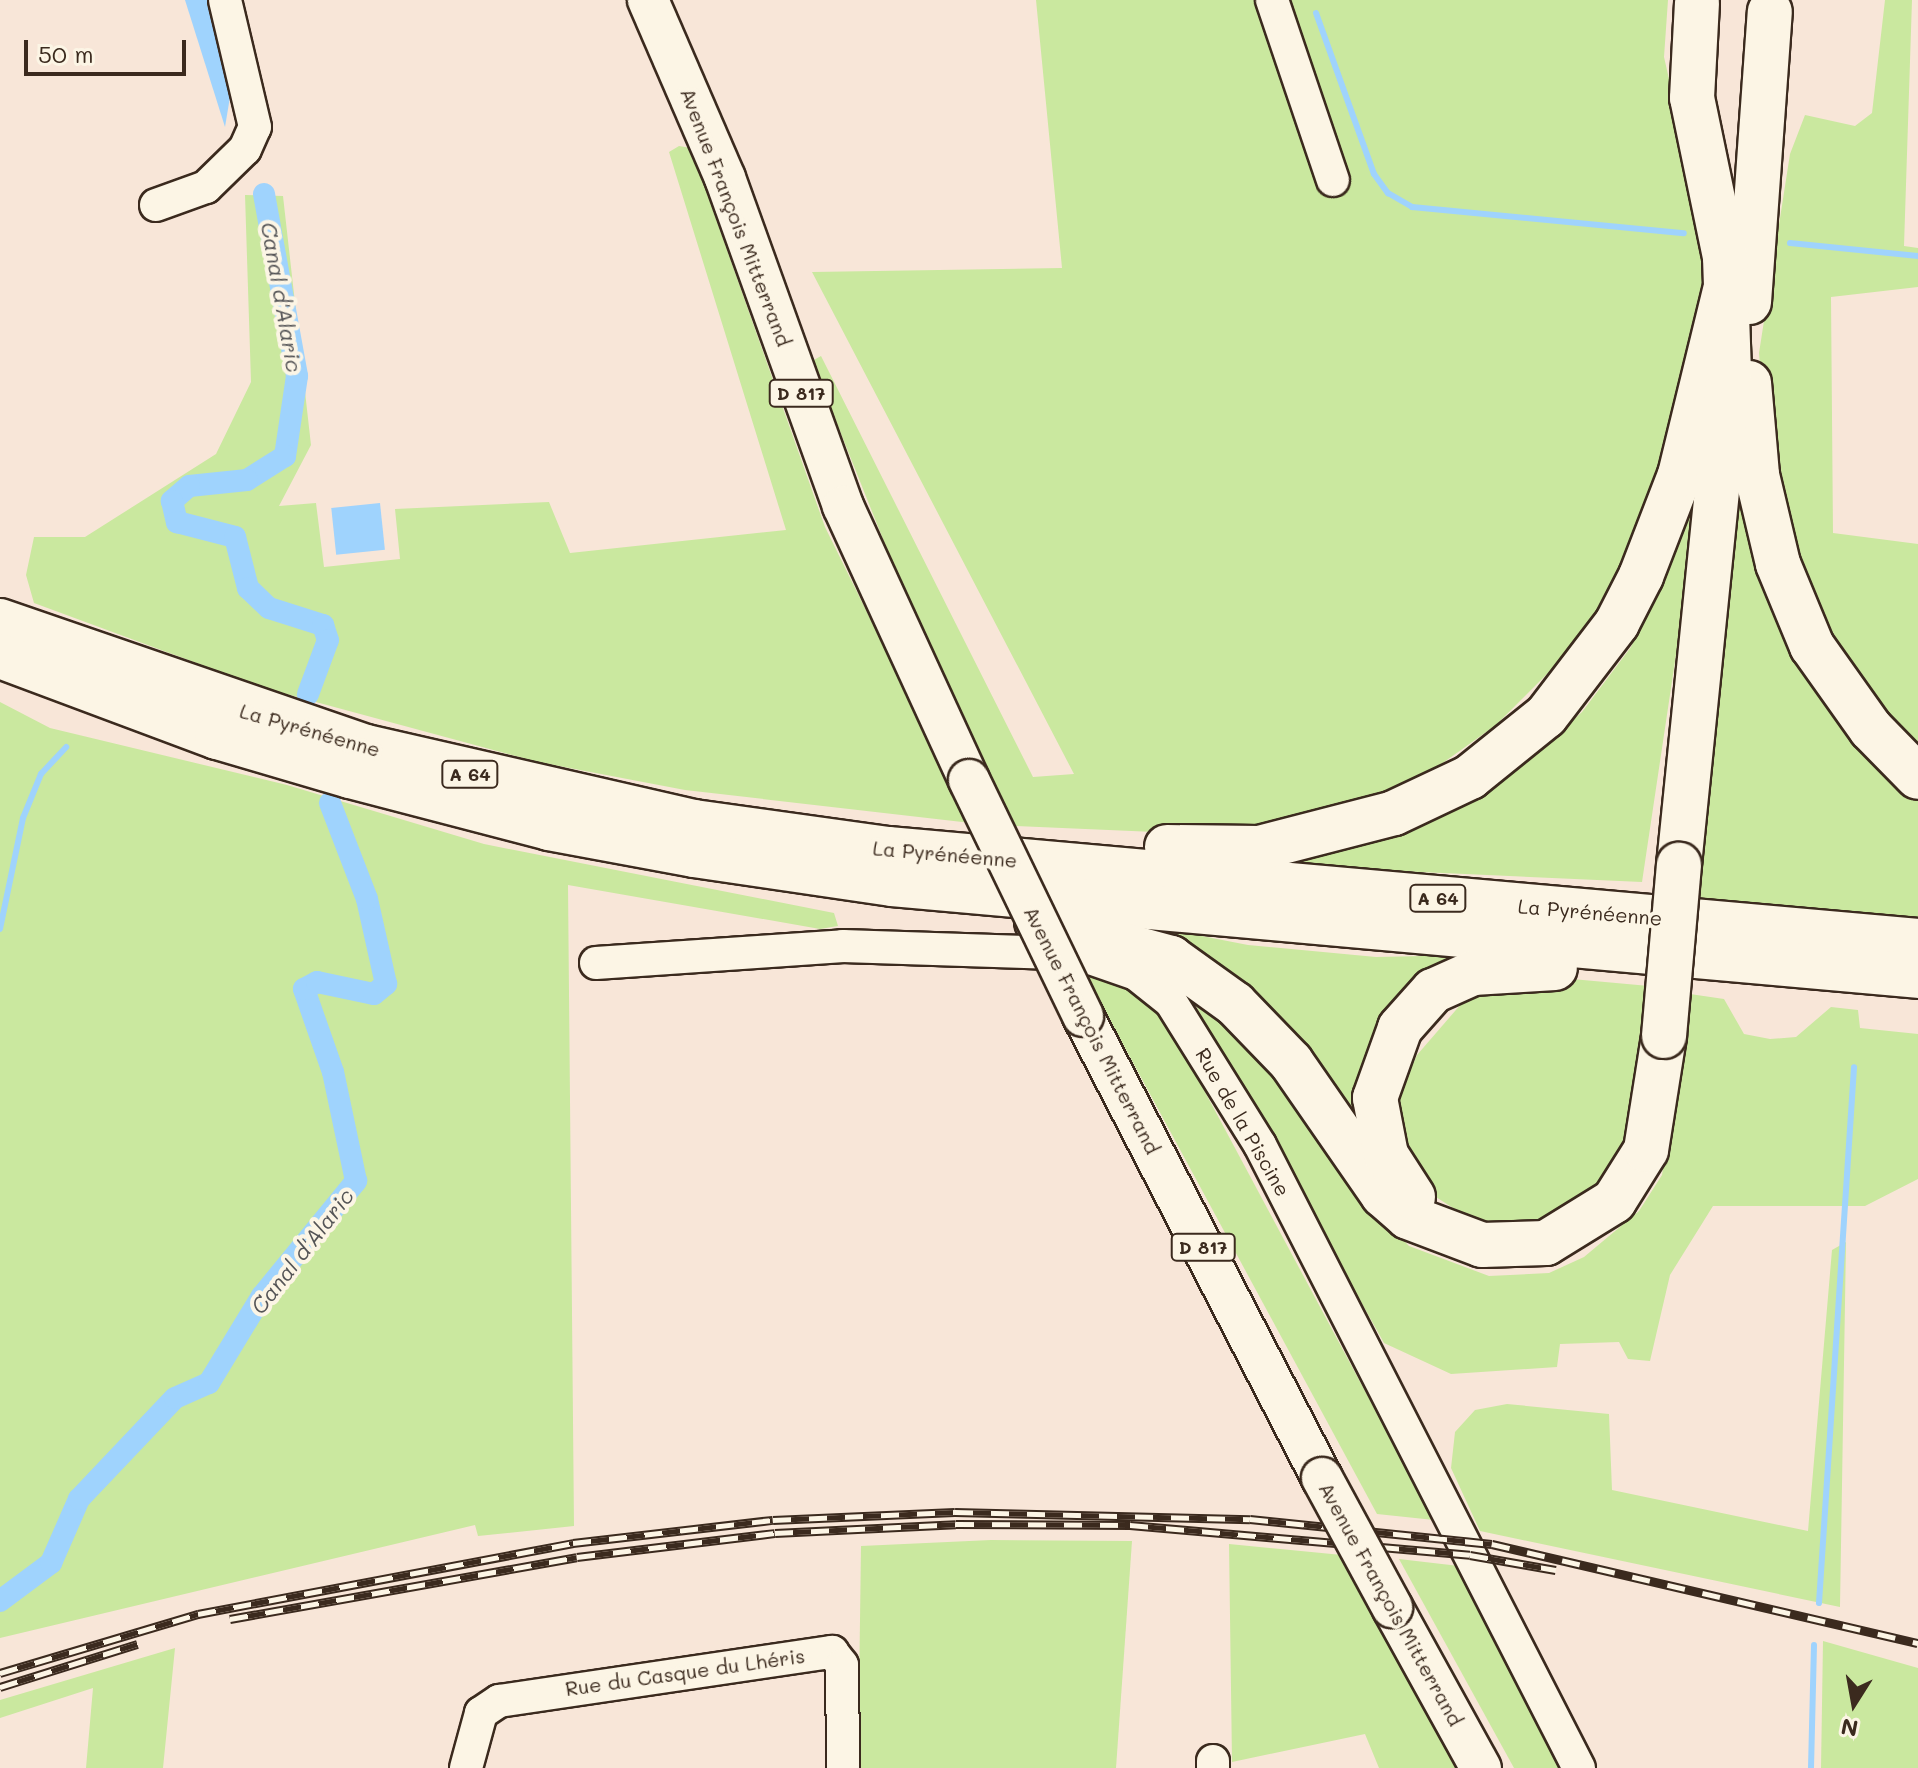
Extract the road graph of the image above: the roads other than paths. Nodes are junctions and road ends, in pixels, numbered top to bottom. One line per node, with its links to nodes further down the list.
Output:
1 (225, 0): 7 (street)
2 (648, 0): 21 (main road, Avenue François Mitterrand / D 817, bridge)
3 (1272, 0): 6 (street)
4 (1697, 3): 8 (highway)
5 (1770, 12): 8 (highway)
6 (1333, 180)
7 (156, 205)
8 (1737, 296): 11 (highway); 12 (highway); 18 (highway, bridge)
9 (0, 621): 12 (highway, La Pyrénéenne / A 64)
10 (0, 656): 13 (highway, La Pyrénéenne / A 64)
11 (1918, 777)
12 (958, 855): 14 (highway, La Pyrénéenne / A 64)
13 (892, 884): 15 (highway, La Pyrénéenne / A 64); 18 (highway)
14 (1918, 941)
15 (1739, 961): 17 (highway, La Pyrénéenne / A 64); 18 (highway)
16 (596, 963): 22 (street, Rue de la Piscine)
17 (1918, 976)
18 (1459, 1239)
19 (466, 1768): 20 (street, Rue du Casque du Lhéris)
20 (843, 1768)
21 (1481, 1768)
22 (1579, 1768)

